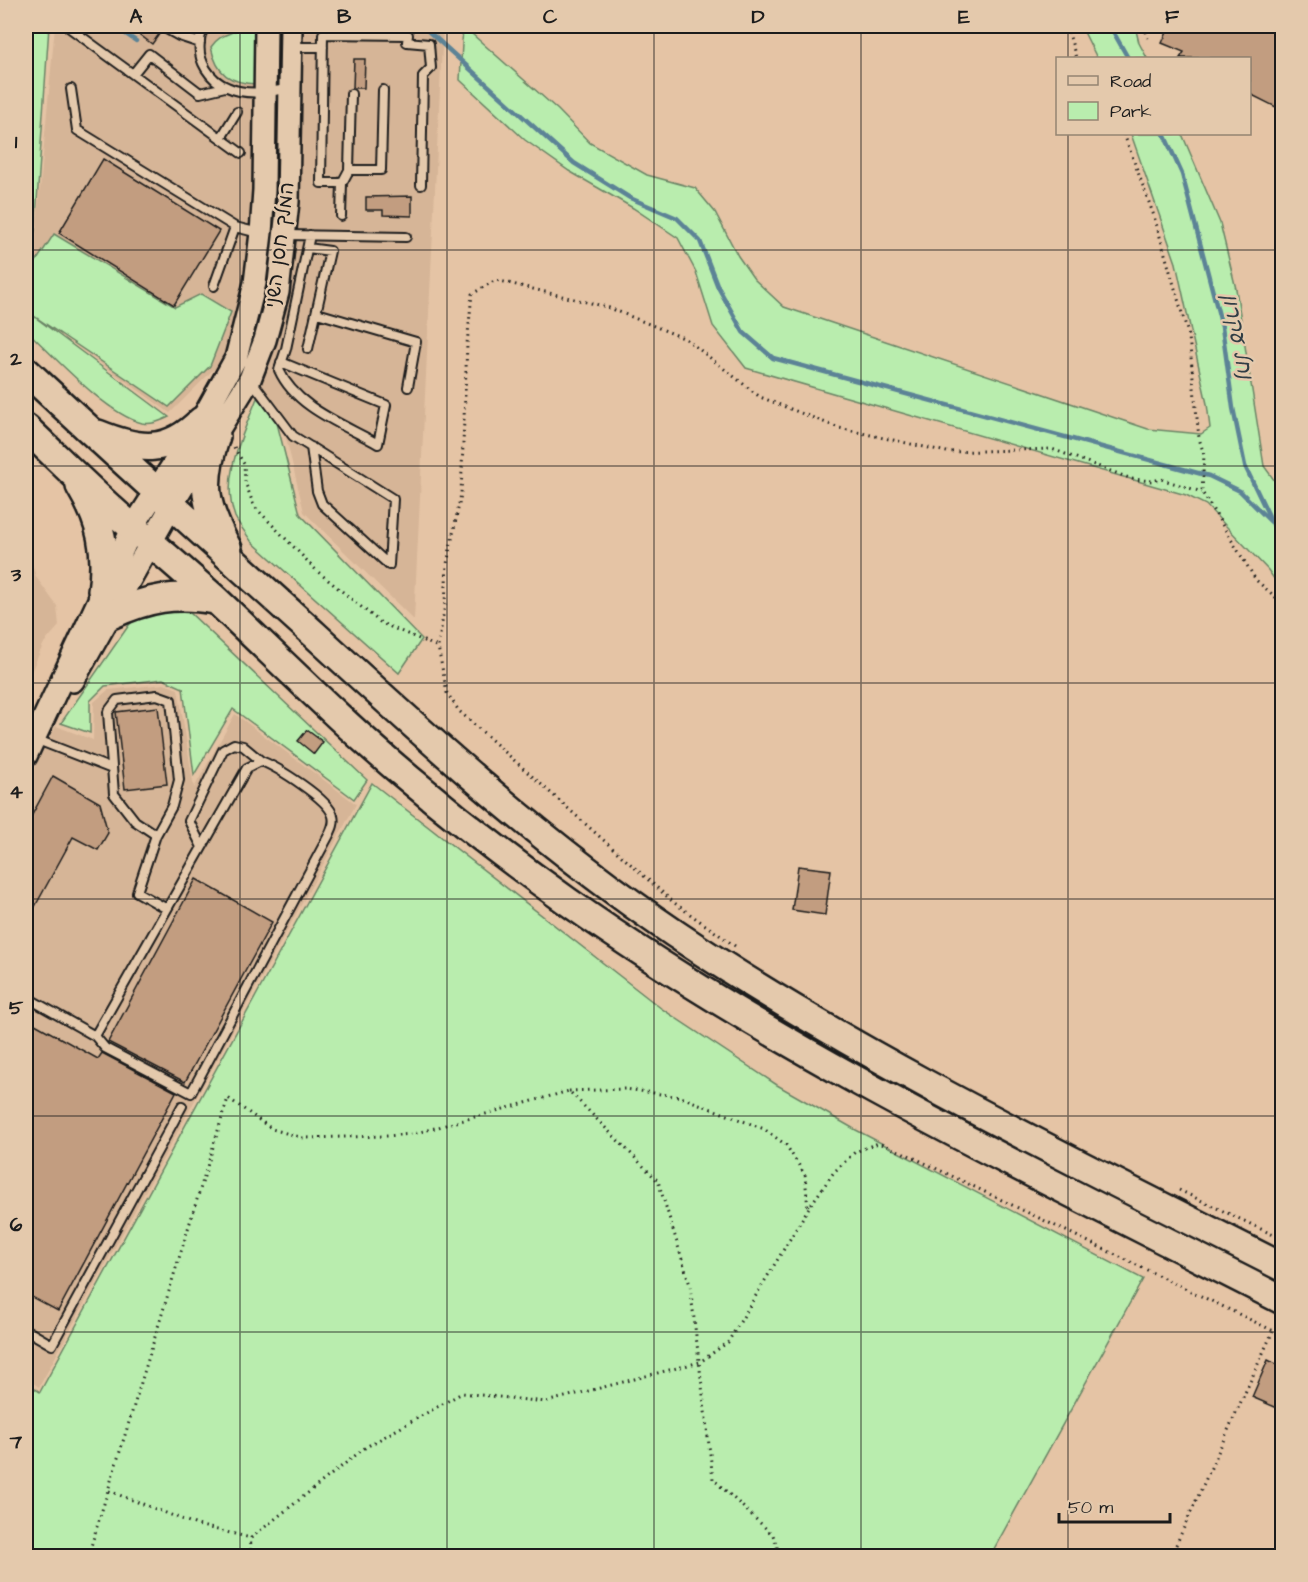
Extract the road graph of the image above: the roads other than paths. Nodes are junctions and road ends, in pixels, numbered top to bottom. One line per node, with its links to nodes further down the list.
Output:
1 (67, 26): 9 (lane)
2 (161, 26): 6 (lane)
3 (212, 26): 6 (lane)
4 (266, 26): 14 (street, המלך חסן השני)
5 (291, 26): 7 (street, המלך חסן השני)
6 (200, 43): 10 (lane)
7 (291, 47): 8 (lane); 11 (street, המלך חסן השני)
8 (323, 47): 20 (lane); 21 (lane)
9 (133, 74): 10 (lane); 17 (lane)
10 (225, 87): 14 (lane)
11 (290, 88): 14 (lane); 25 (street, המלך חסן השני)
12 (71, 89): 23 (lane)
13 (383, 90): 19 (lane)
14 (266, 92): 24 (street, המלך חסן השני)
15 (351, 94): 19 (lane)
16 (237, 112): 17 (lane)
17 (221, 138): 18 (lane)
18 (240, 153)
19 (349, 170): 20 (lane)
20 (342, 183): 22 (lane)
21 (422, 185)
22 (341, 216)
23 (235, 227): 24 (lane); 29 (lane)
24 (261, 233): 37 (street, המלך חסן השני)
25 (284, 235): 26 (lane); 34 (street, המלך חסן השני)
26 (310, 235): 27 (lane); 28 (lane)
27 (406, 237)
28 (308, 248): 30 (lane); 32 (lane)
29 (214, 286)
30 (317, 313): 31 (lane); 35 (lane)
31 (308, 349)
32 (281, 362): 32 (lane)
33 (26, 371): 38 (highway)
34 (250, 379): 37 (street, המלך חסן השני); 39 (lane)
35 (408, 387)
36 (26, 428): 40 (highway)
37 (208, 428): 38 (highway); 41 (street, המלך חסן השני); 43 (highway)
38 (87, 429): 41 (highway)
39 (311, 447): 39 (lane)
40 (61, 461): 42 (highway); 45 (highway)
41 (164, 498): 42 (street, המלך חסן השני); 43 (highway)
42 (141, 534): 44 (highway); 45 (street, המלך חסן השני)
43 (242, 569): 55 (highway)
44 (215, 600): 45 (highway); 56 (highway)
45 (107, 603): 46 (street, המלך חסן השני)
46 (30, 747): 48 (lane)
47 (261, 761): 50 (lane); 50 (lane); 53 (lane)
48 (112, 769): 49 (lane); 49 (lane)
49 (156, 835): 51 (lane)
50 (202, 847): 51 (lane)
51 (167, 909): 53 (lane)
52 (26, 997): 53 (lane)
53 (95, 1035)
54 (182, 1106): 57 (lane)
55 (1282, 1267)
56 (1282, 1300)
57 (26, 1330)

